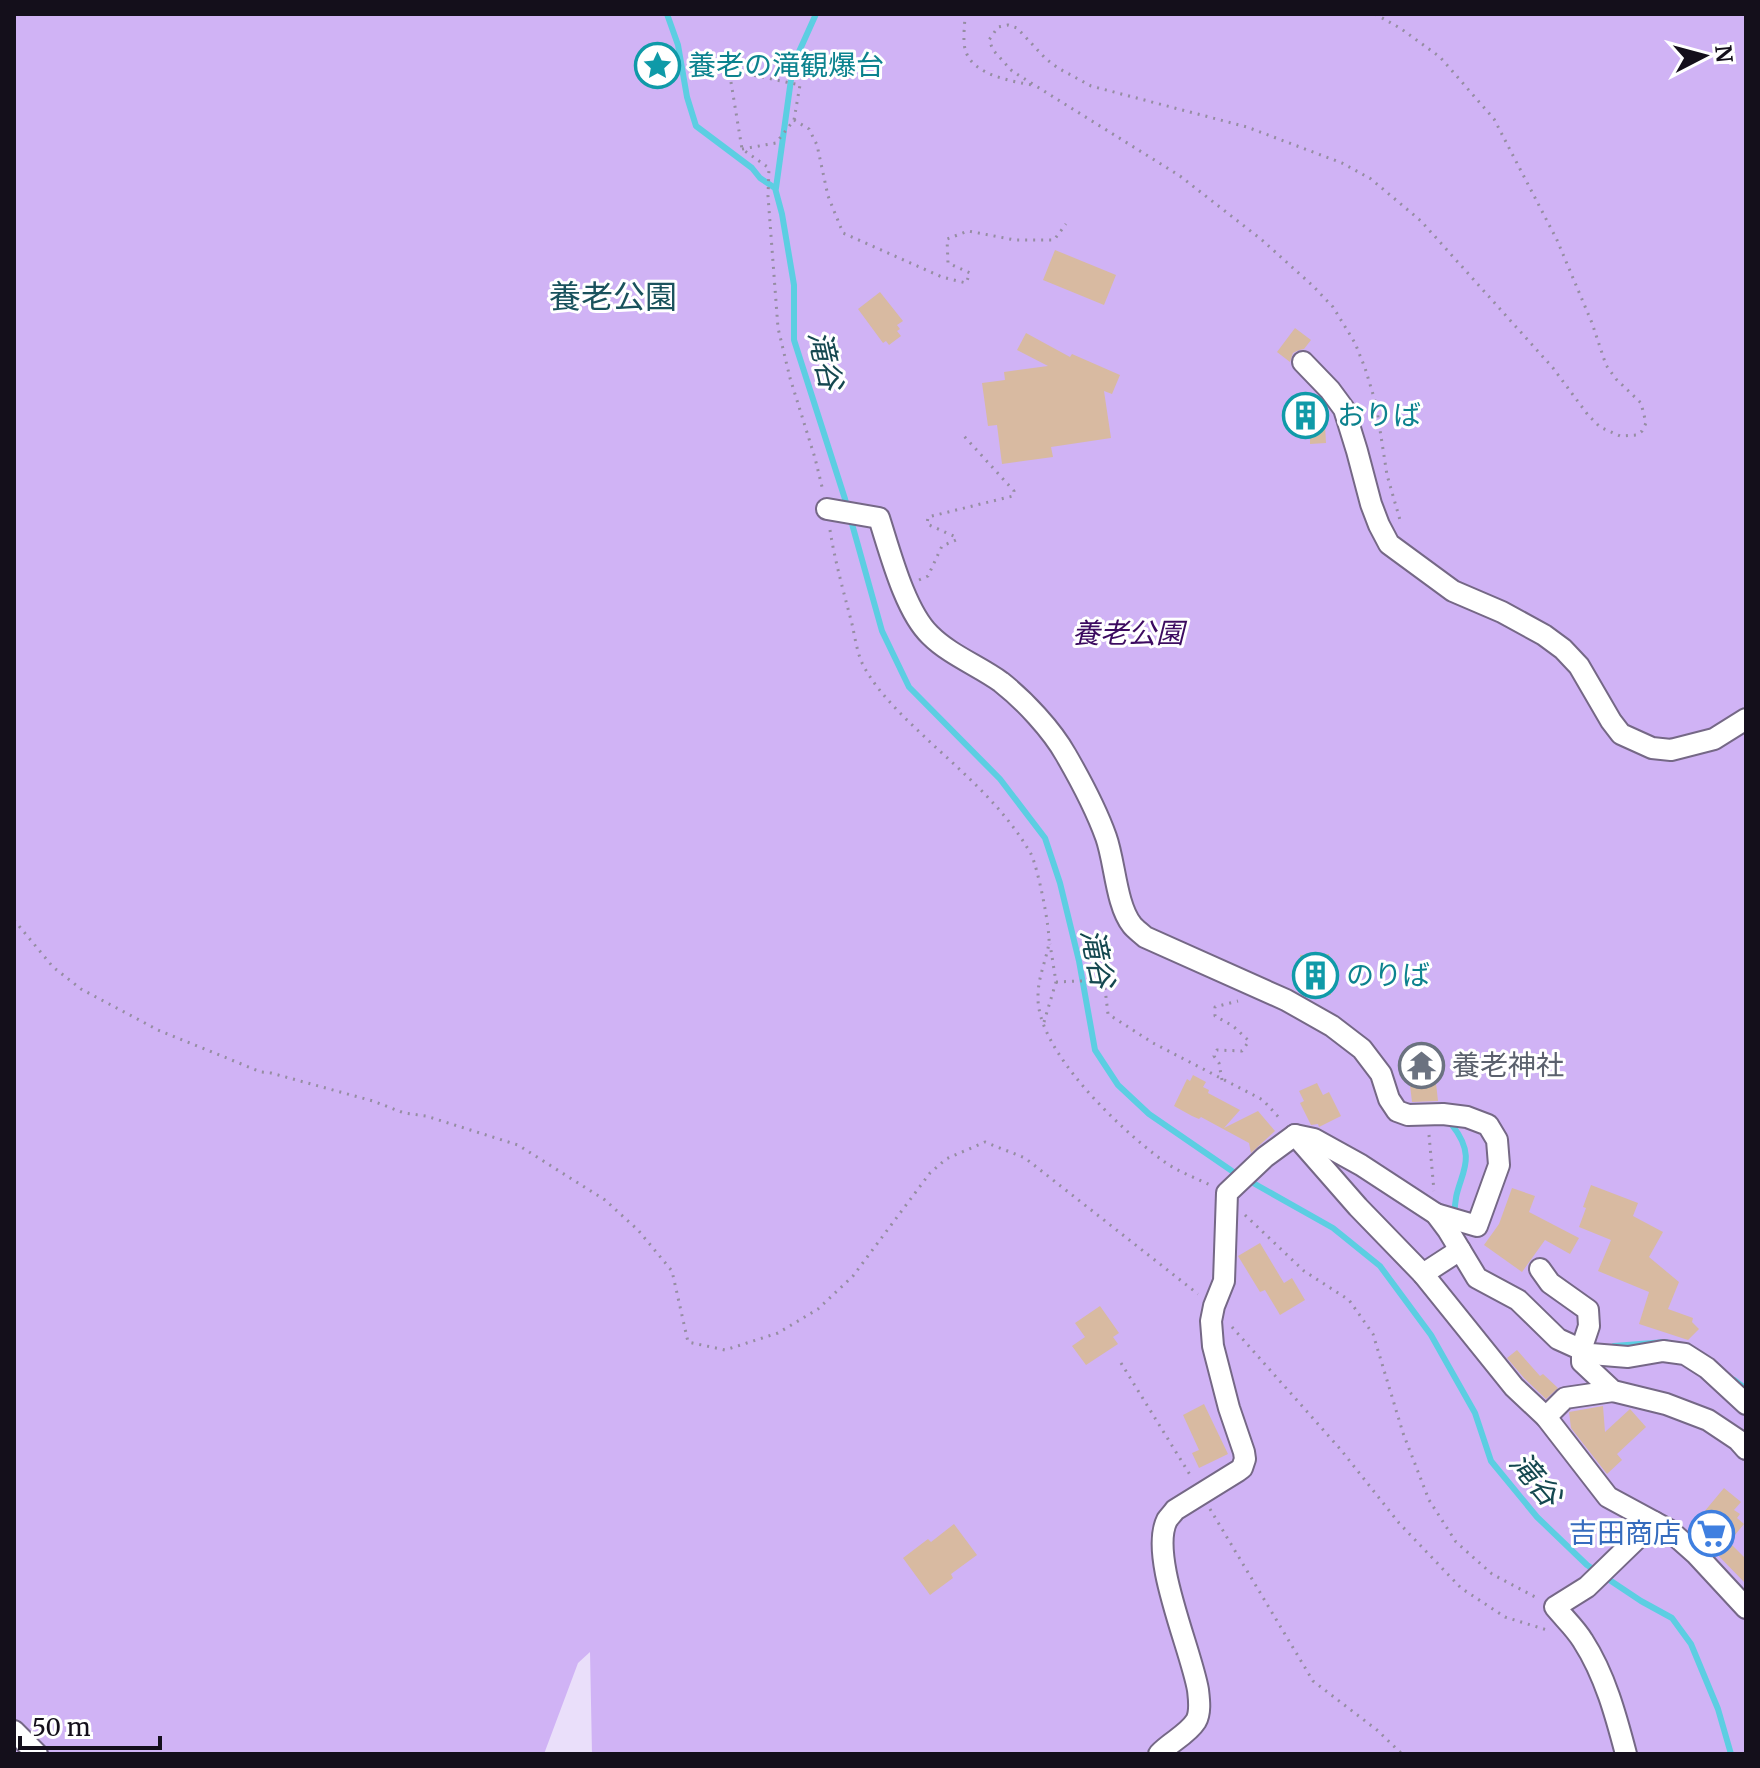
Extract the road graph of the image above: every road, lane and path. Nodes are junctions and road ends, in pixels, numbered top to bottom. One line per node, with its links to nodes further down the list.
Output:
1 (965, 14): 3 (path)
2 (1375, 14): 3 (path)
3 (1035, 86): 10 (path)
4 (794, 120): 5 (path); 5 (path); 6 (path)
5 (742, 149): 9 (path)
6 (1066, 224)
7 (1303, 362): 12 (street)
8 (963, 435): 11 (path)
9 (827, 509): 11 (street); 14 (path)
10 (1400, 519)
11 (902, 585): 19 (street)
12 (1746, 719)
13 (14, 920): 26 (path)
14 (1049, 941): 15 (path); 17 (path)
15 (1056, 982): 17 (path); 18 (path)
16 (1241, 1001): 18 (path)
17 (1043, 1026): 21 (path)
18 (1222, 1080): 20 (path)
19 (1428, 1115): 22 (path); 22 (street)
20 (1295, 1135): 21 (street); 22 (street); 25 (street)
21 (1227, 1193): 26 (street); 36 (path)
22 (1436, 1214): 23 (street)
23 (1460, 1250): 25 (street); 27 (street)
24 (1540, 1269): 27 (street)
25 (1423, 1274): 32 (street)
26 (1214, 1306): 34 (street); 38 (path)
27 (1583, 1349): 29 (street); 30 (street); 31 (street)
28 (1121, 1363): 34 (path)
29 (1613, 1391): 30 (street); 33 (street)
30 (1572, 1397): 32 (street)
31 (1746, 1404)
32 (1546, 1417): 35 (street)
33 (1746, 1449)
34 (1201, 1494): 41 (street); 42 (path)
35 (1654, 1522): 36 (street); 37 (street)
36 (1555, 1607): 38 (street)
37 (1746, 1608)
38 (1573, 1629): 43 (street)
39 (14, 1731): 40 (street)
40 (37, 1754)
41 (1159, 1754)
42 (1402, 1754)
43 (1626, 1754)

